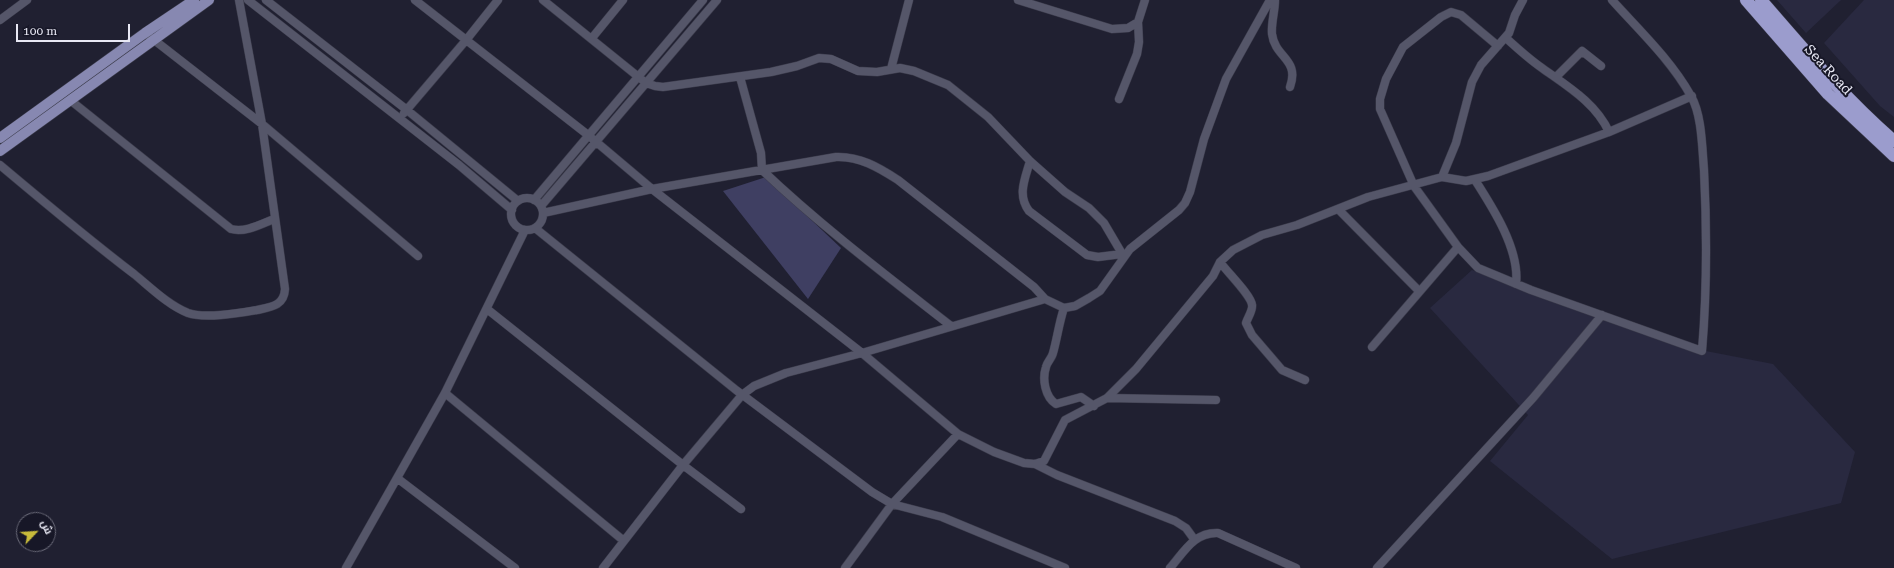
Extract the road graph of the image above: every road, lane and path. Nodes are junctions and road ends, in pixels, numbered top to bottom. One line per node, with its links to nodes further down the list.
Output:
1 (27, 0): 22 (street)
2 (194, 0): 24 (main road)
3 (209, 0): 28 (main road)
4 (239, 0): 42 (street)
5 (248, 0): 41 (street)
6 (266, 0): 40 (street)
7 (416, 0): 27 (street)
8 (498, 0): 27 (street)
9 (544, 0): 25 (street)
10 (623, 0): 25 (street)
11 (703, 0): 32 (street)
12 (717, 0): 35 (street)
13 (910, 0): 31 (street)
14 (1018, 0): 23 (street)
15 (1145, 0): 23 (street)
16 (1270, 0): 69 (street)
17 (1275, 0): 36 (street)
18 (1523, 0): 26 (street)
19 (1612, 0): 37 (street)
20 (1746, 0): 49 (highway, Sea Road)
21 (1761, 0): 46 (highway, Sea Road)
22 (0, 20)
23 (1138, 22): 38 (street)
24 (145, 32): 28 (street); 45 (main road)
25 (592, 38): 32 (street)
26 (1506, 38): 29 (street); 34 (street)
27 (467, 39): 40 (street); 44 (street)
28 (153, 40): 39 (main road); 42 (street)
29 (1498, 46): 55 (street); 57 (street)
30 (1601, 66): 34 (street)
31 (891, 68): 33 (street); 51 (street)
32 (639, 76): 35 (street); 44 (street)
33 (740, 77): 35 (street); 54 (street)
34 (1556, 77): 43 (street)
35 (646, 82): 47 (street)
36 (1290, 87)
37 (1692, 96): 43 (street); 76 (street)
38 (1119, 99)
39 (70, 100): 48 (main road); 64 (street)
40 (407, 110): 41 (street); 50 (street)
41 (399, 118): 53 (street)
42 (262, 124): 64 (street); 68 (street)
43 (1609, 132): 56 (street)
44 (588, 135): 47 (street); 59 (street)
45 (0, 138)
46 (1894, 141)
47 (597, 142): 58 (street); 61 (street)
48 (0, 151)
49 (1894, 156)
50 (465, 158): 53 (street); 60 (street)
51 (1030, 161): 69 (street); 69 (street)
52 (0, 165): 64 (street)
53 (459, 165): 63 (street)
54 (762, 170): 58 (street); 73 (street); 77 (street)
55 (1442, 177): 56 (street); 57 (street)
56 (1475, 180): 71 (street)
57 (1414, 186): 62 (street); 67 (street)
58 (652, 189): 61 (street); 79 (street)
59 (534, 200): 60 (street); 61 (street)
60 (518, 201): 63 (street)
61 (542, 209): 65 (street)
62 (1338, 209): 70 (street); 72 (street)
63 (512, 210): 66 (street)
64 (274, 219)
65 (535, 228): 66 (street); 82 (street)
66 (525, 230): 75 (street)
67 (1458, 247): 71 (street); 72 (street)
68 (418, 256)
69 (1123, 256): 74 (street)
70 (1220, 262): 80 (street); 83 (street)
71 (1516, 284): 76 (street)
72 (1419, 291): 78 (street)
73 (1045, 299): 74 (street); 77 (street)
74 (1064, 308): 85 (street)
75 (487, 309): 81 (street); 88 (street)
76 (1602, 315): 101 (street)
77 (951, 326): 79 (street)
78 (1372, 347)
79 (862, 353): 82 (street); 86 (street)
80 (1306, 380)
81 (445, 393): 89 (street); 93 (street)
82 (742, 395): 88 (street); 90 (street)
83 (1107, 398): 84 (street); 85 (street)
84 (1216, 400)
85 (1094, 406): 87 (street)
86 (958, 434): 87 (street); 90 (street)
87 (1035, 464): 92 (street)
88 (683, 465): 91 (street); 93 (street)
89 (397, 478): 94 (street); 95 (street)
90 (892, 504): 97 (street); 98 (street)
91 (741, 509)
92 (1194, 539): 99 (street); 100 (street)
93 (624, 542): 96 (street)
94 (346, 568)
95 (515, 568)
96 (604, 568)
97 (845, 568)
98 (1065, 568)
99 (1170, 568)
100 (1296, 568)
101 (1377, 568)

